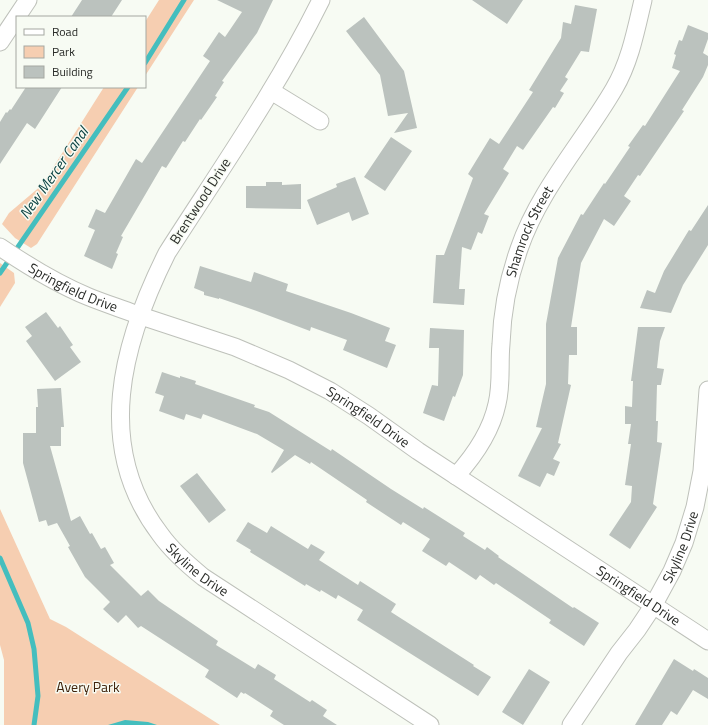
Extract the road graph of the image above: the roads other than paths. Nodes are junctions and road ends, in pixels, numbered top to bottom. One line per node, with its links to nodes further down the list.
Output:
1 (28, 0): 4 (street)
2 (321, 0): 7 (street, Brentwood Drive)
3 (643, 0): 12 (street, Shamrock Street)
4 (17, 16)
5 (16, 18): 6 (street)
6 (0, 42)
7 (271, 91): 8 (street); 10 (street, Brentwood Drive)
8 (320, 121)
9 (3, 249): 10 (street, Springfield Drive)
10 (139, 317): 12 (street, Springfield Drive); 15 (street, Skyline Drive)
11 (708, 390): 13 (street, Skyline Drive)
12 (456, 476): 13 (street, Springfield Drive)
13 (653, 606): 14 (street, Springfield Drive); 16 (street, Skyline Drive)
14 (708, 642)
15 (430, 725)
16 (572, 725)

